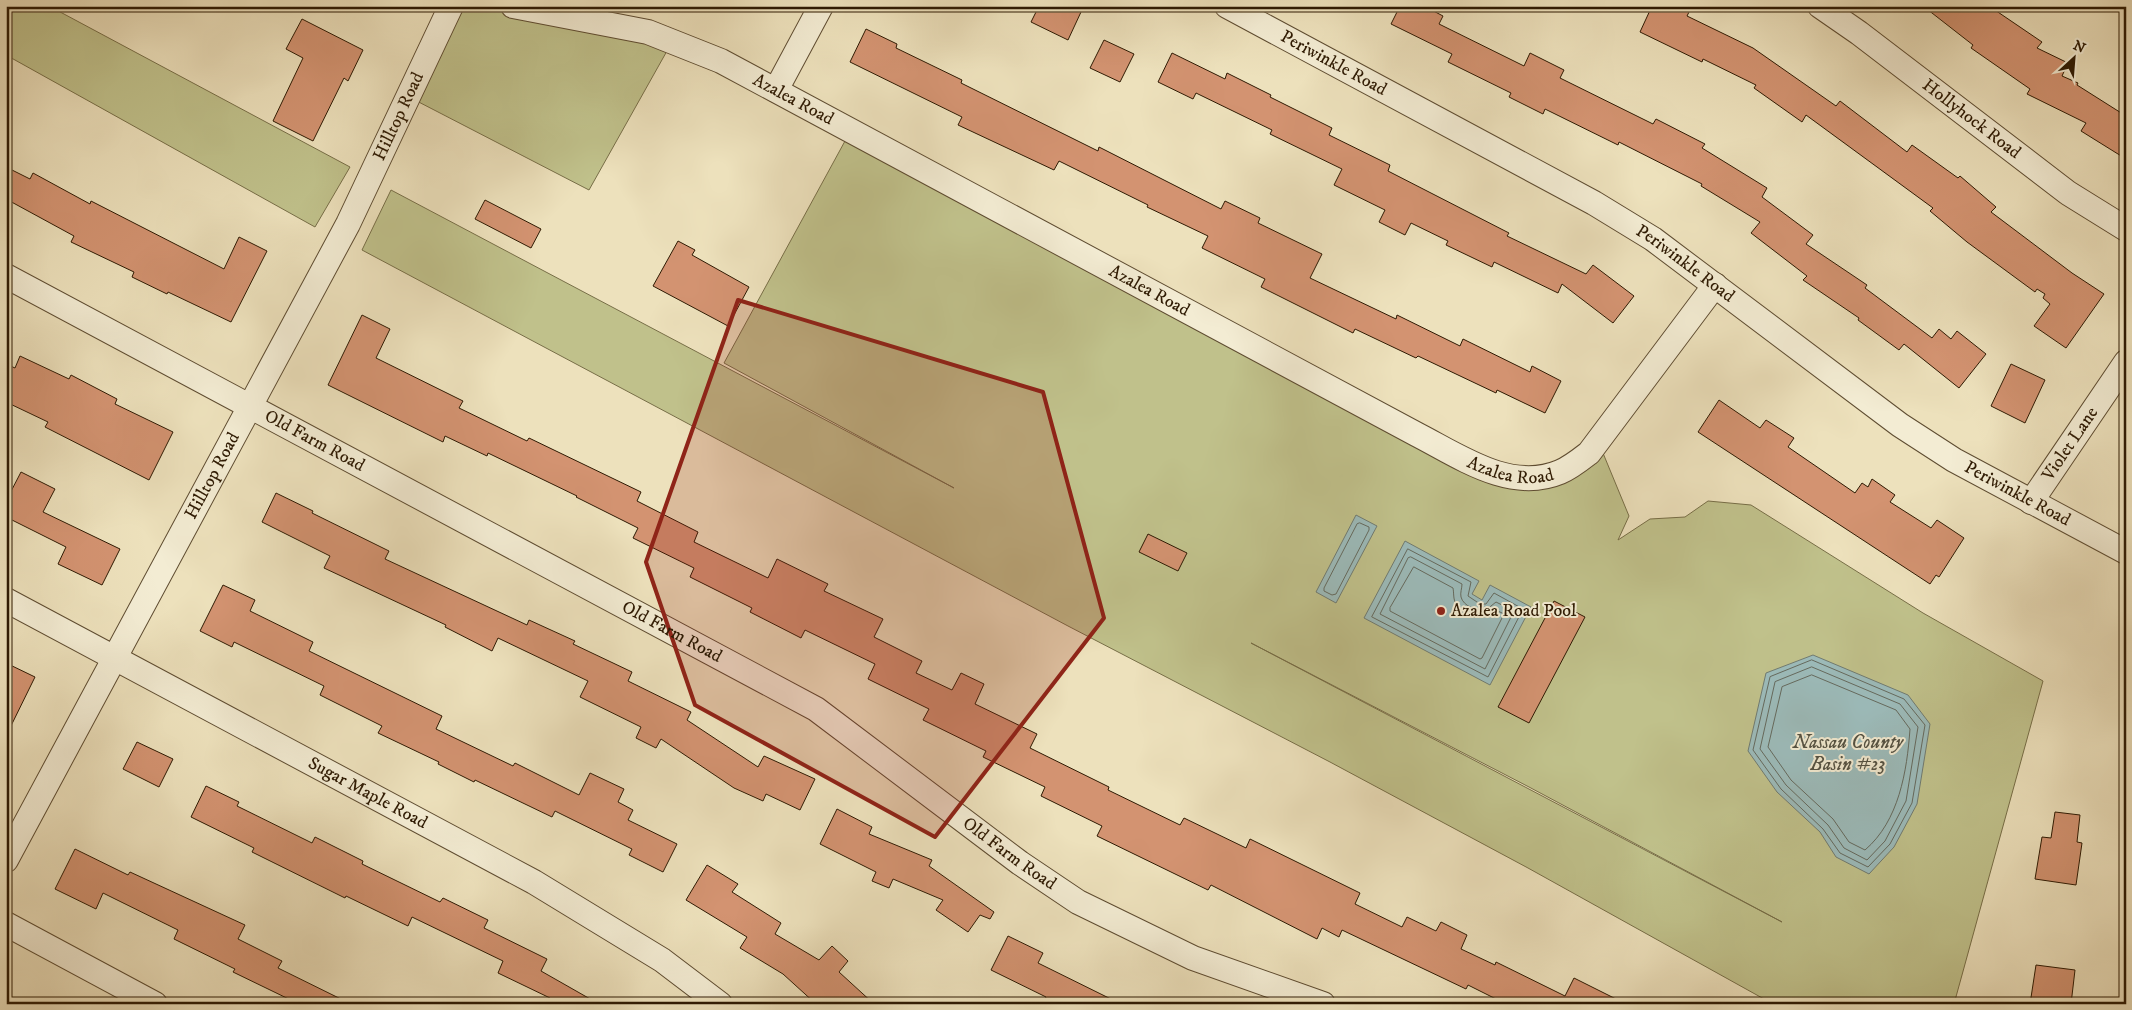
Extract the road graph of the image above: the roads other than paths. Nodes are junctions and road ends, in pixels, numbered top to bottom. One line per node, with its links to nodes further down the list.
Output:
1 (451, 6): 11 (street, Hilltop Road)
2 (513, 6): 6 (street, Azalea Road)
3 (821, 6): 6 (street)
4 (1227, 6): 9 (street, Periwinkle Road)
5 (1820, 6): 7 (street, Hollyhock Road)
6 (776, 90): 9 (street, Azalea Road)
7 (2126, 229)
8 (6, 276): 11 (street, Old Farm Road)
9 (1715, 285): 12 (street, Periwinkle Road)
10 (2126, 362): 12 (street, Violet Lane)
11 (250, 406): 15 (street, Hilltop Road); 20 (street, Old Farm Road)
12 (2031, 502): 13 (street, Periwinkle Road)
13 (2126, 552)
14 (6, 600): 15 (street, Sugar Maple Road)
15 (115, 658): 16 (street, Hilltop Road); 19 (street, Sugar Maple Road)
16 (6, 860)
17 (6, 924): 18 (street)
18 (155, 1004)
19 (720, 1004)
20 (1323, 1004)

